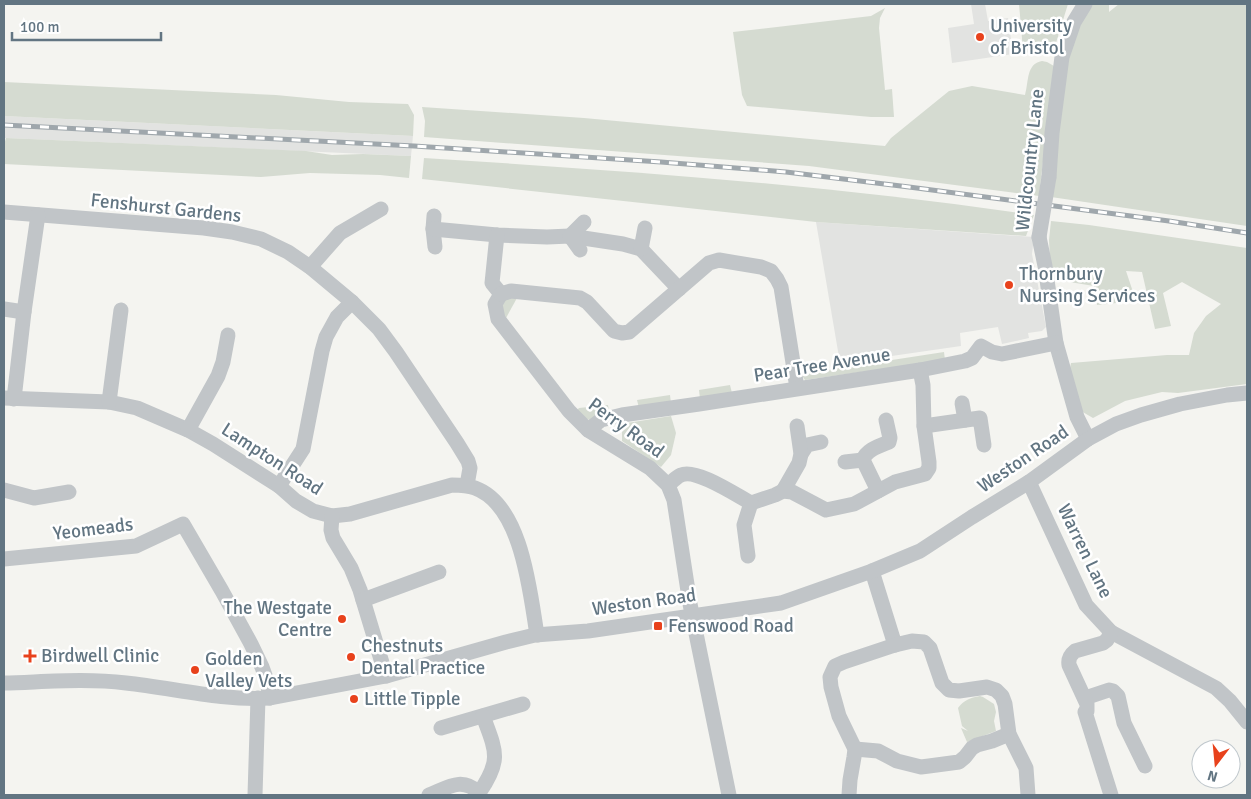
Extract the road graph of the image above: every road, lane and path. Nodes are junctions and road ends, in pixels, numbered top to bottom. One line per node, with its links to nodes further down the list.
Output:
1 (1085, 4): 19 (street, Wildcountry Lane, bridge)
2 (381, 209): 11 (street)
3 (4, 212): 4 (street, Fenshurst Gardens)
4 (38, 216): 11 (street, Fenshurst Gardens); 17 (street)
5 (584, 222): 8 (street)
6 (645, 228): 10 (street)
7 (497, 235): 8 (street); 9 (street); 13 (street, Perry Road)
8 (570, 236): 10 (street)
9 (435, 247)
10 (641, 249): 12 (street)
11 (310, 267): 14 (street, Fenshurst Gardens)
12 (679, 289): 13 (street); 21 (street)
13 (500, 294): 31 (street, Perry Road)
14 (352, 302): 40 (street, Fenshurst Gardens); 41 (street)
15 (4, 309): 17 (street)
16 (121, 310): 24 (street)
17 (24, 312): 23 (street)
18 (228, 335): 30 (street)
19 (1056, 343): 20 (street, Pear Tree Avenue); 32 (street, Wildcountry Lane)
20 (920, 370): 21 (street, Pear Tree Avenue); 29 (street)
21 (797, 388): 31 (street, Pear Tree Avenue)
22 (1247, 393): 32 (street, Weston Road)
23 (9, 398): 24 (street, Lampton Road)
24 (109, 402): 30 (street, Lampton Road)
25 (962, 403): 27 (street)
26 (886, 420): 36 (street)
27 (965, 420): 29 (street); 34 (street)
28 (796, 426): 35 (street)
29 (924, 426): 44 (street)
30 (188, 430): 41 (street, Lampton Road)
31 (588, 430): 39 (street, Perry Road)
32 (1088, 439): 38 (street, Weston Road)
33 (821, 442): 35 (street)
34 (984, 445)
35 (802, 454): 43 (street)
36 (863, 460): 37 (street); 44 (street)
37 (845, 462)
38 (1030, 482): 50 (street, Weston Road); 54 (street, Warren Lane)
39 (668, 484): 46 (street); 53 (street, Perry Road)
40 (467, 485): 47 (street, Lampton Road); 55 (street)
41 (279, 486): 47 (street, Lampton Road)
42 (4, 490): 45 (street)
43 (783, 491): 44 (street); 46 (street)
44 (878, 491)
45 (69, 492)
46 (751, 503): 48 (street)
47 (332, 516): 52 (street)
48 (748, 556)
49 (4, 559): 59 (street, Yeomeads)
50 (872, 571): 53 (street, Weston Road); 56 (street)
51 (439, 572): 52 (street)
52 (363, 600): 57 (street)
53 (693, 616): 55 (street, Weston Road); 71 (street)
54 (1111, 632): 60 (street); 63 (street, Warren Lane)
55 (537, 635): 57 (street, Weston Road)
56 (895, 645): 65 (street); 66 (street)
57 (386, 676): 59 (street, Weston Road)
58 (4, 683): 59 (street, Weston Road)
59 (264, 698): 69 (street)
60 (1085, 698): 67 (street); 74 (street)
61 (523, 704): 62 (street)
62 (483, 716): 64 (street); 68 (street)
63 (1247, 722)
64 (441, 728)
65 (1009, 734): 66 (street); 73 (street)
66 (855, 749): 72 (street)
67 (1145, 766)
68 (478, 794): 70 (street)
69 (255, 795)
70 (430, 795)
71 (729, 795)
72 (849, 795)
73 (1028, 795)
74 (1111, 795)

